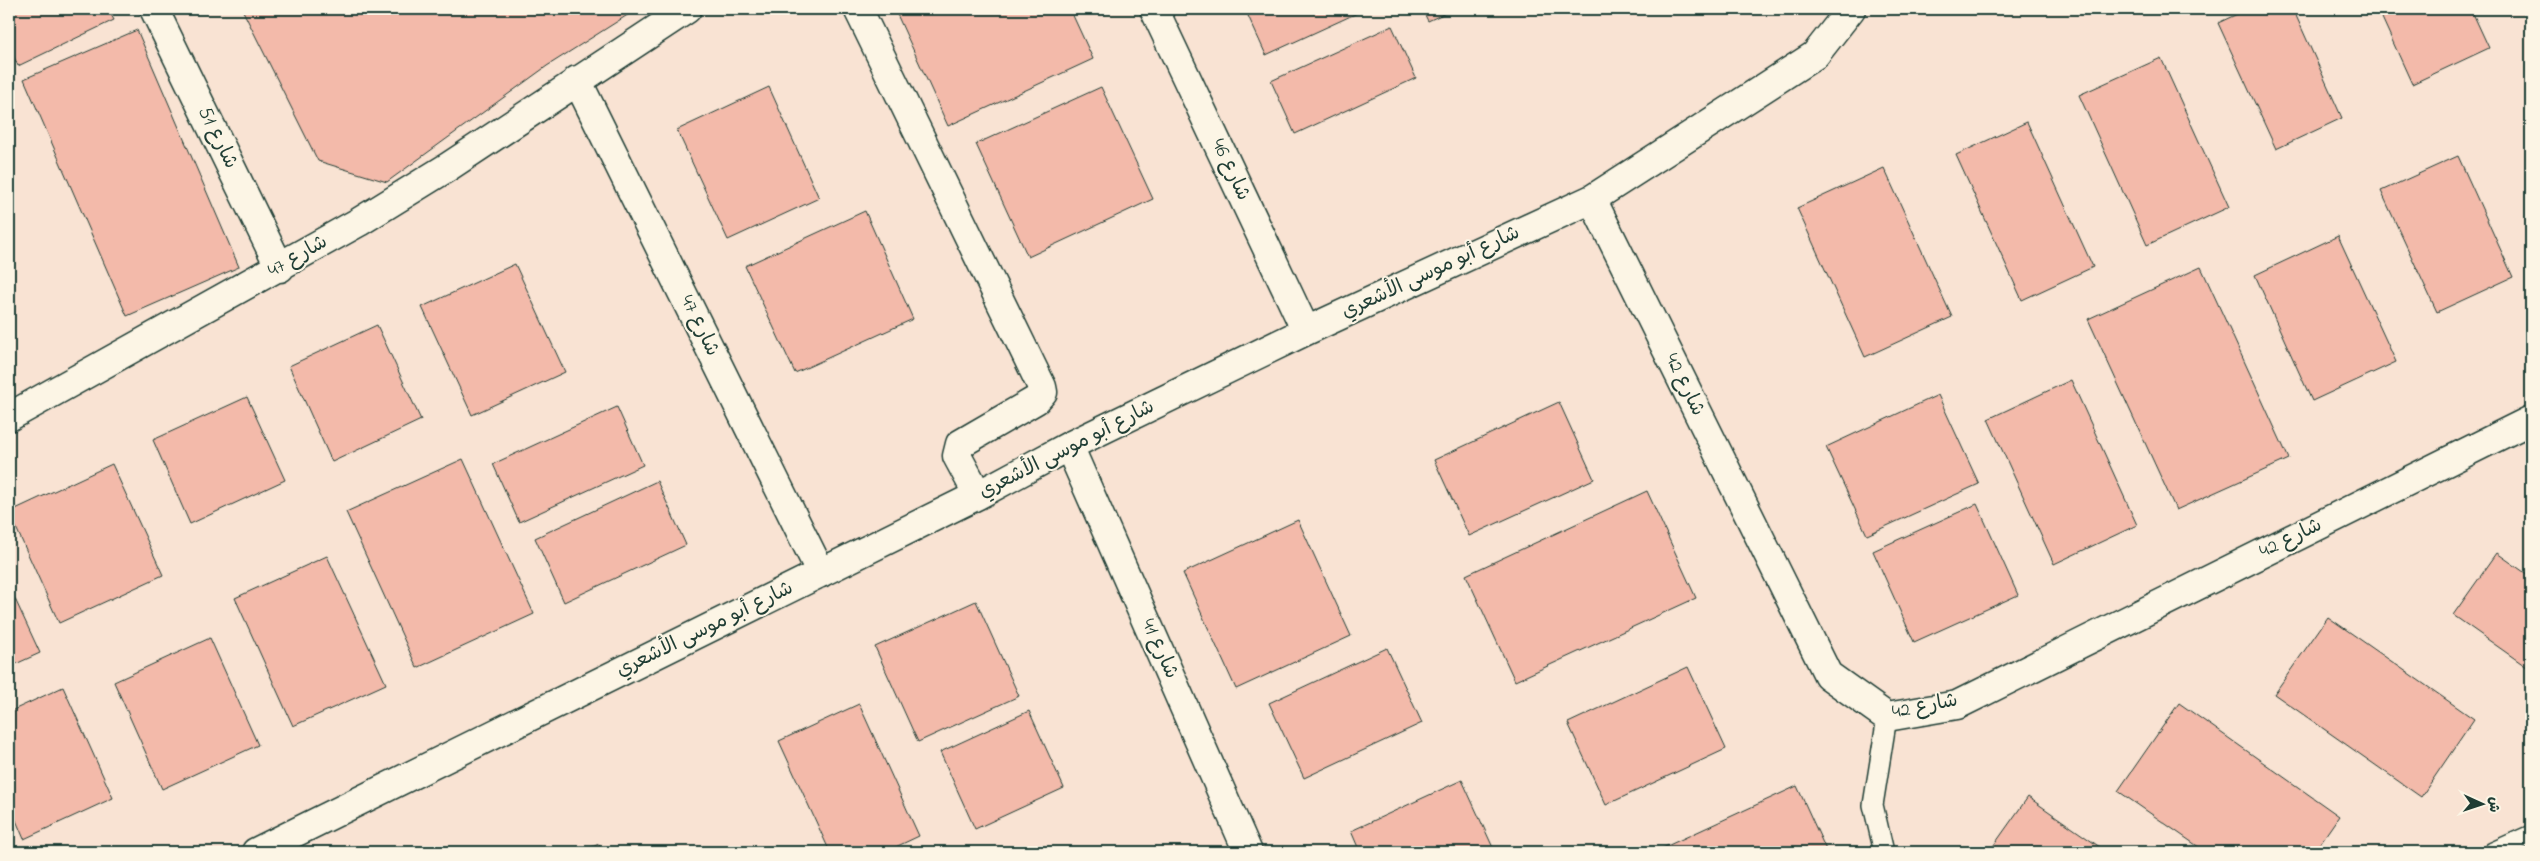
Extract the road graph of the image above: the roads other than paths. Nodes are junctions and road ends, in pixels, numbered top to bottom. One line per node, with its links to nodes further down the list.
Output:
1 (154, 9): 8 (street, شارع 51)
2 (687, 9): 6 (street, شارع 47)
3 (858, 9): 13 (street)
4 (1154, 9): 9 (street, شارع 46)
5 (1851, 9): 7 (street, شارع أبو موسى الأشعري)
6 (578, 80): 8 (street, شارع 47); 14 (street, شارع 47)
7 (1592, 199): 9 (street, شارع أبو موسى الأشعري); 15 (street, شارع 42)
8 (280, 268): 10 (street, شارع 47)
9 (1306, 331): 12 (street, شارع أبو موسى الأشعري)
10 (9, 417)
11 (2531, 420): 15 (street, شارع 42)
12 (1069, 446): 13 (street, شارع أبو موسى الأشعري); 18 (street, شارع 41)
13 (978, 495): 14 (street, شارع أبو موسى الأشعري)
14 (821, 573): 17 (street, شارع أبو موسى الأشعري)
15 (1887, 718): 19 (lane)
16 (2531, 835): 20 (lane)
17 (256, 852)
18 (1248, 852)
19 (1884, 852)
20 (2494, 852)

